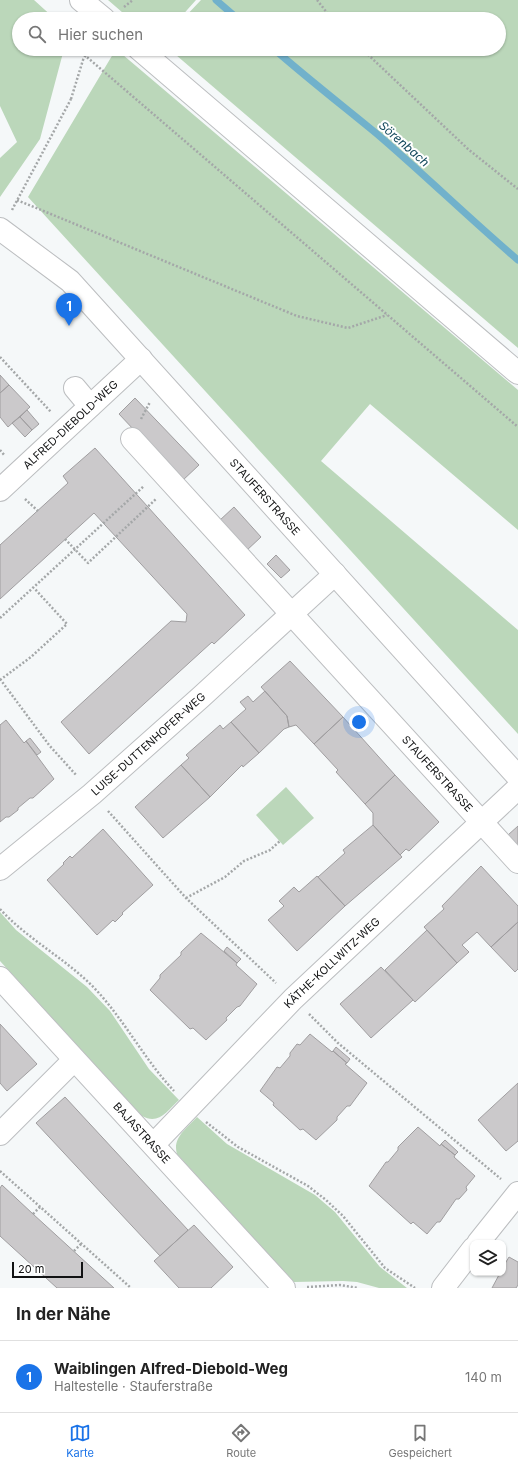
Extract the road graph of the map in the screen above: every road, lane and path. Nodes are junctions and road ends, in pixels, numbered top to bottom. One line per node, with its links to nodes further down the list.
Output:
1 (82, 0): 3 (street)
2 (317, 0): 4 (path)
3 (96, 12)
4 (326, 12)
5 (85, 56): 10 (path, bridge)
6 (86, 56): 12 (path)
7 (147, 56): 15 (street)
8 (369, 56): 9 (path)
9 (518, 189)
10 (17, 200): 11 (path); 12 (path)
11 (0, 230): 14 (street, STAUFERSTRASSE)
12 (388, 315): 18 (path)
13 (0, 356): 19 (path)
14 (141, 359): 17 (street, ALFRED-DIEBOLD-WEG); 25 (street, STAUFERSTRASSE)
15 (518, 373)
16 (75, 388): 17 (street)
17 (90, 406): 19 (street, ALFRED-DIEBOLD-WEG)
18 (518, 427)
19 (66, 429): 22 (street, ALFRED-DIEBOLD-WEG)
20 (132, 439): 21 (street)
21 (166, 477): 24 (path); 24 (path); 27 (street)
22 (0, 490)
23 (65, 538): 24 (path)
24 (75, 549): 26 (path)
25 (335, 574): 27 (street, LUISE-DUTTENHOFER-WEG); 30 (street, STAUFERSTRASSE)
26 (34, 588): 28 (path); 29 (path)
27 (292, 614): 32 (street, LUISE-DUTTENHOFER-WEG); 33 (street, STAUFERSTRASSE)
28 (0, 618)
29 (0, 680): 32 (path)
30 (518, 777)
31 (518, 788): 33 (street, KÄTHE-KOLLWITZ-WEG)
32 (92, 794): 36 (street, LUISE-DUTTENHOFER-WEG); 37 (path)
33 (482, 822): 35 (street, STAUFERSTRASSE); 39 (street, KÄTHE-KOLLWITZ-WEG)
34 (280, 841): 37 (path)
35 (518, 862)
36 (0, 869)
37 (186, 898): 39 (path)
38 (0, 978): 40 (street, BAJASTRASSE)
39 (293, 999): 42 (street, KÄTHE-KOLLWITZ-WEG); 45 (path)
40 (74, 1060): 41 (street); 42 (street, BAJASTRASSE)
41 (0, 1134)
42 (154, 1144): 52 (street, BAJASTRASSE)
43 (0, 1171): 44 (path)
44 (40, 1207): 46 (path); 48 (path)
45 (513, 1207): 47 (street)
46 (33, 1214)
47 (481, 1240)
48 (81, 1244): 49 (path); 51 (path)
49 (74, 1251)
50 (470, 1253): 54 (street)
51 (131, 1288)
52 (294, 1288): 53 (path)
53 (358, 1288)
54 (443, 1288)

